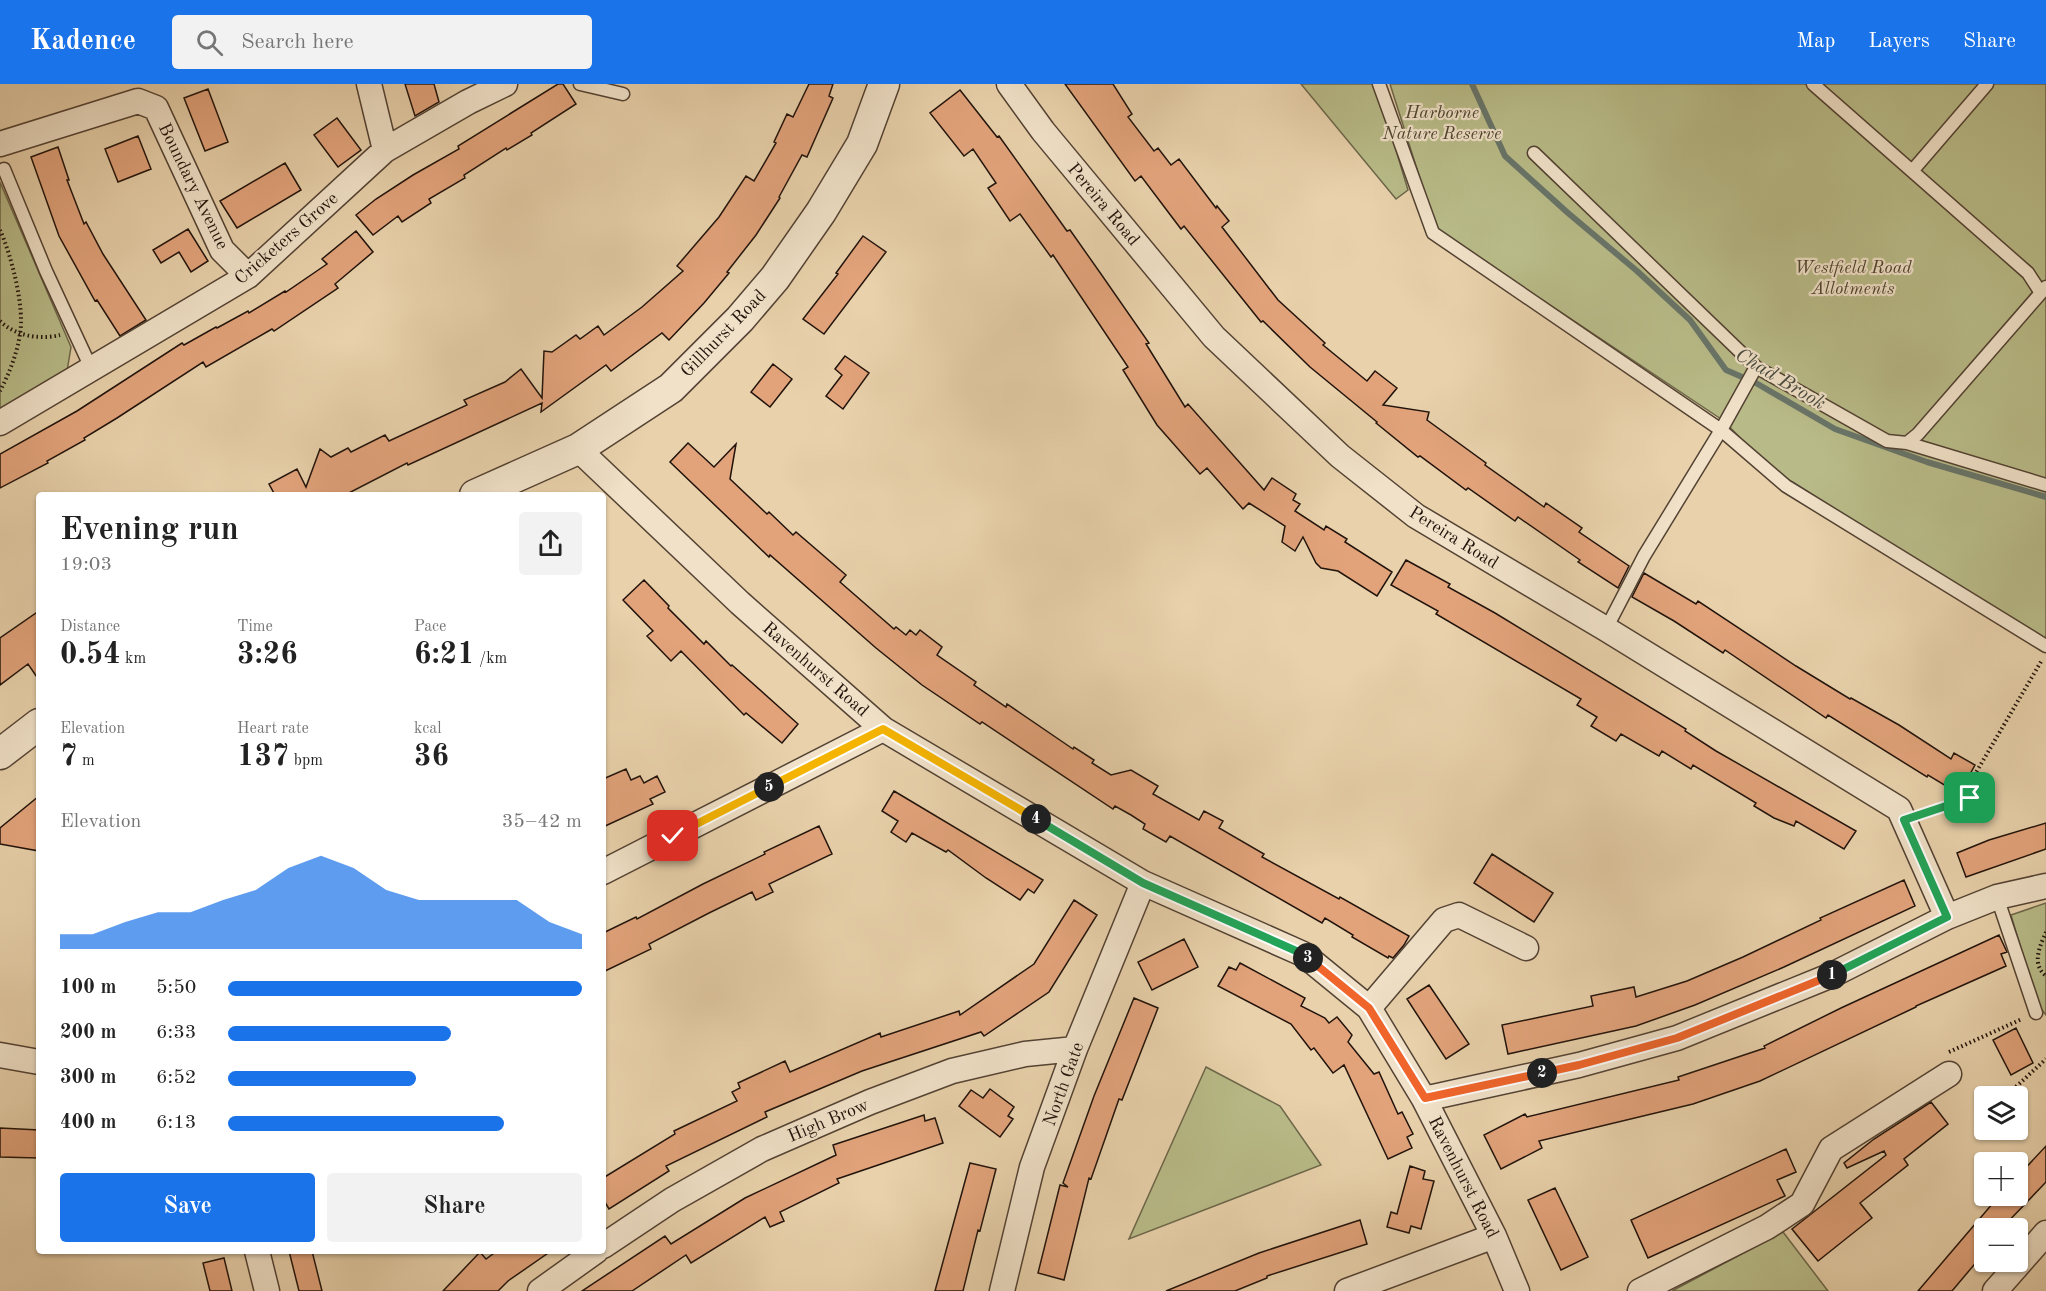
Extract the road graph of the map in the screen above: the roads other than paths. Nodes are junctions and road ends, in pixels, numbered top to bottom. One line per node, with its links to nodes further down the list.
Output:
1 (369, 84): 11 (street)
2 (505, 84): 11 (street, Cricketers Grove)
3 (580, 84): 9 (lane)
4 (884, 84): 22 (street, Gillhurst Road)
5 (1010, 84): 25 (street, Pereira Road)
6 (1379, 84): 20 (lane)
7 (1813, 84): 14 (lane)
8 (1987, 84): 14 (lane)
9 (623, 94)
10 (0, 144): 15 (street, Boundary Avenue)
11 (385, 150): 15 (street, Cricketers Grove)
12 (1534, 153): 18 (lane)
13 (4, 168): 17 (lane)
14 (1913, 170): 16 (lane)
15 (248, 276): 17 (street, Cricketers Grove)
16 (2043, 290): 21 (lane)
17 (91, 368): 19 (street, Cricketers Grove)
18 (1751, 376): 20 (lane); 21 (lane)
19 (0, 423)
20 (1721, 430): 25 (lane); 26 (lane)
21 (1907, 443): 23 (lane)
22 (578, 448): 24 (street, Gillhurst Road); 28 (street, Ravenhurst Road)
23 (2046, 485)
24 (482, 492)
25 (1606, 629): 34 (street, Pereira Road)
26 (2046, 646)
27 (36, 726): 29 (street)
28 (883, 729): 30 (street); 31 (street, Ravenhurst Road)
29 (0, 754)
30 (606, 870)
31 (1143, 883): 36 (street, Ravenhurst Road); 38 (street, North Gate)
32 (2046, 886): 33 (street)
33 (1997, 897): 34 (street); 37 (lane)
34 (1947, 917): 42 (street)
35 (1526, 948): 36 (street)
36 (1369, 1008): 42 (street, Ravenhurst Road)
37 (2036, 1013)
38 (1075, 1049): 45 (street, High Brow); 50 (street, North Gate)
39 (0, 1055): 40 (street)
40 (36, 1061)
41 (1949, 1074): 53 (street)
42 (1425, 1098): 44 (street, Ravenhurst Road)
43 (2046, 1233): 54 (street)
44 (1494, 1236): 51 (street); 52 (street, Ravenhurst Road)
45 (606, 1244)
46 (258, 1254): 48 (street)
47 (592, 1254): 49 (street)
48 (267, 1291)
49 (540, 1291)
50 (1002, 1291)
51 (1347, 1291)
52 (1517, 1291)
53 (1640, 1291)
54 (1995, 1291)

